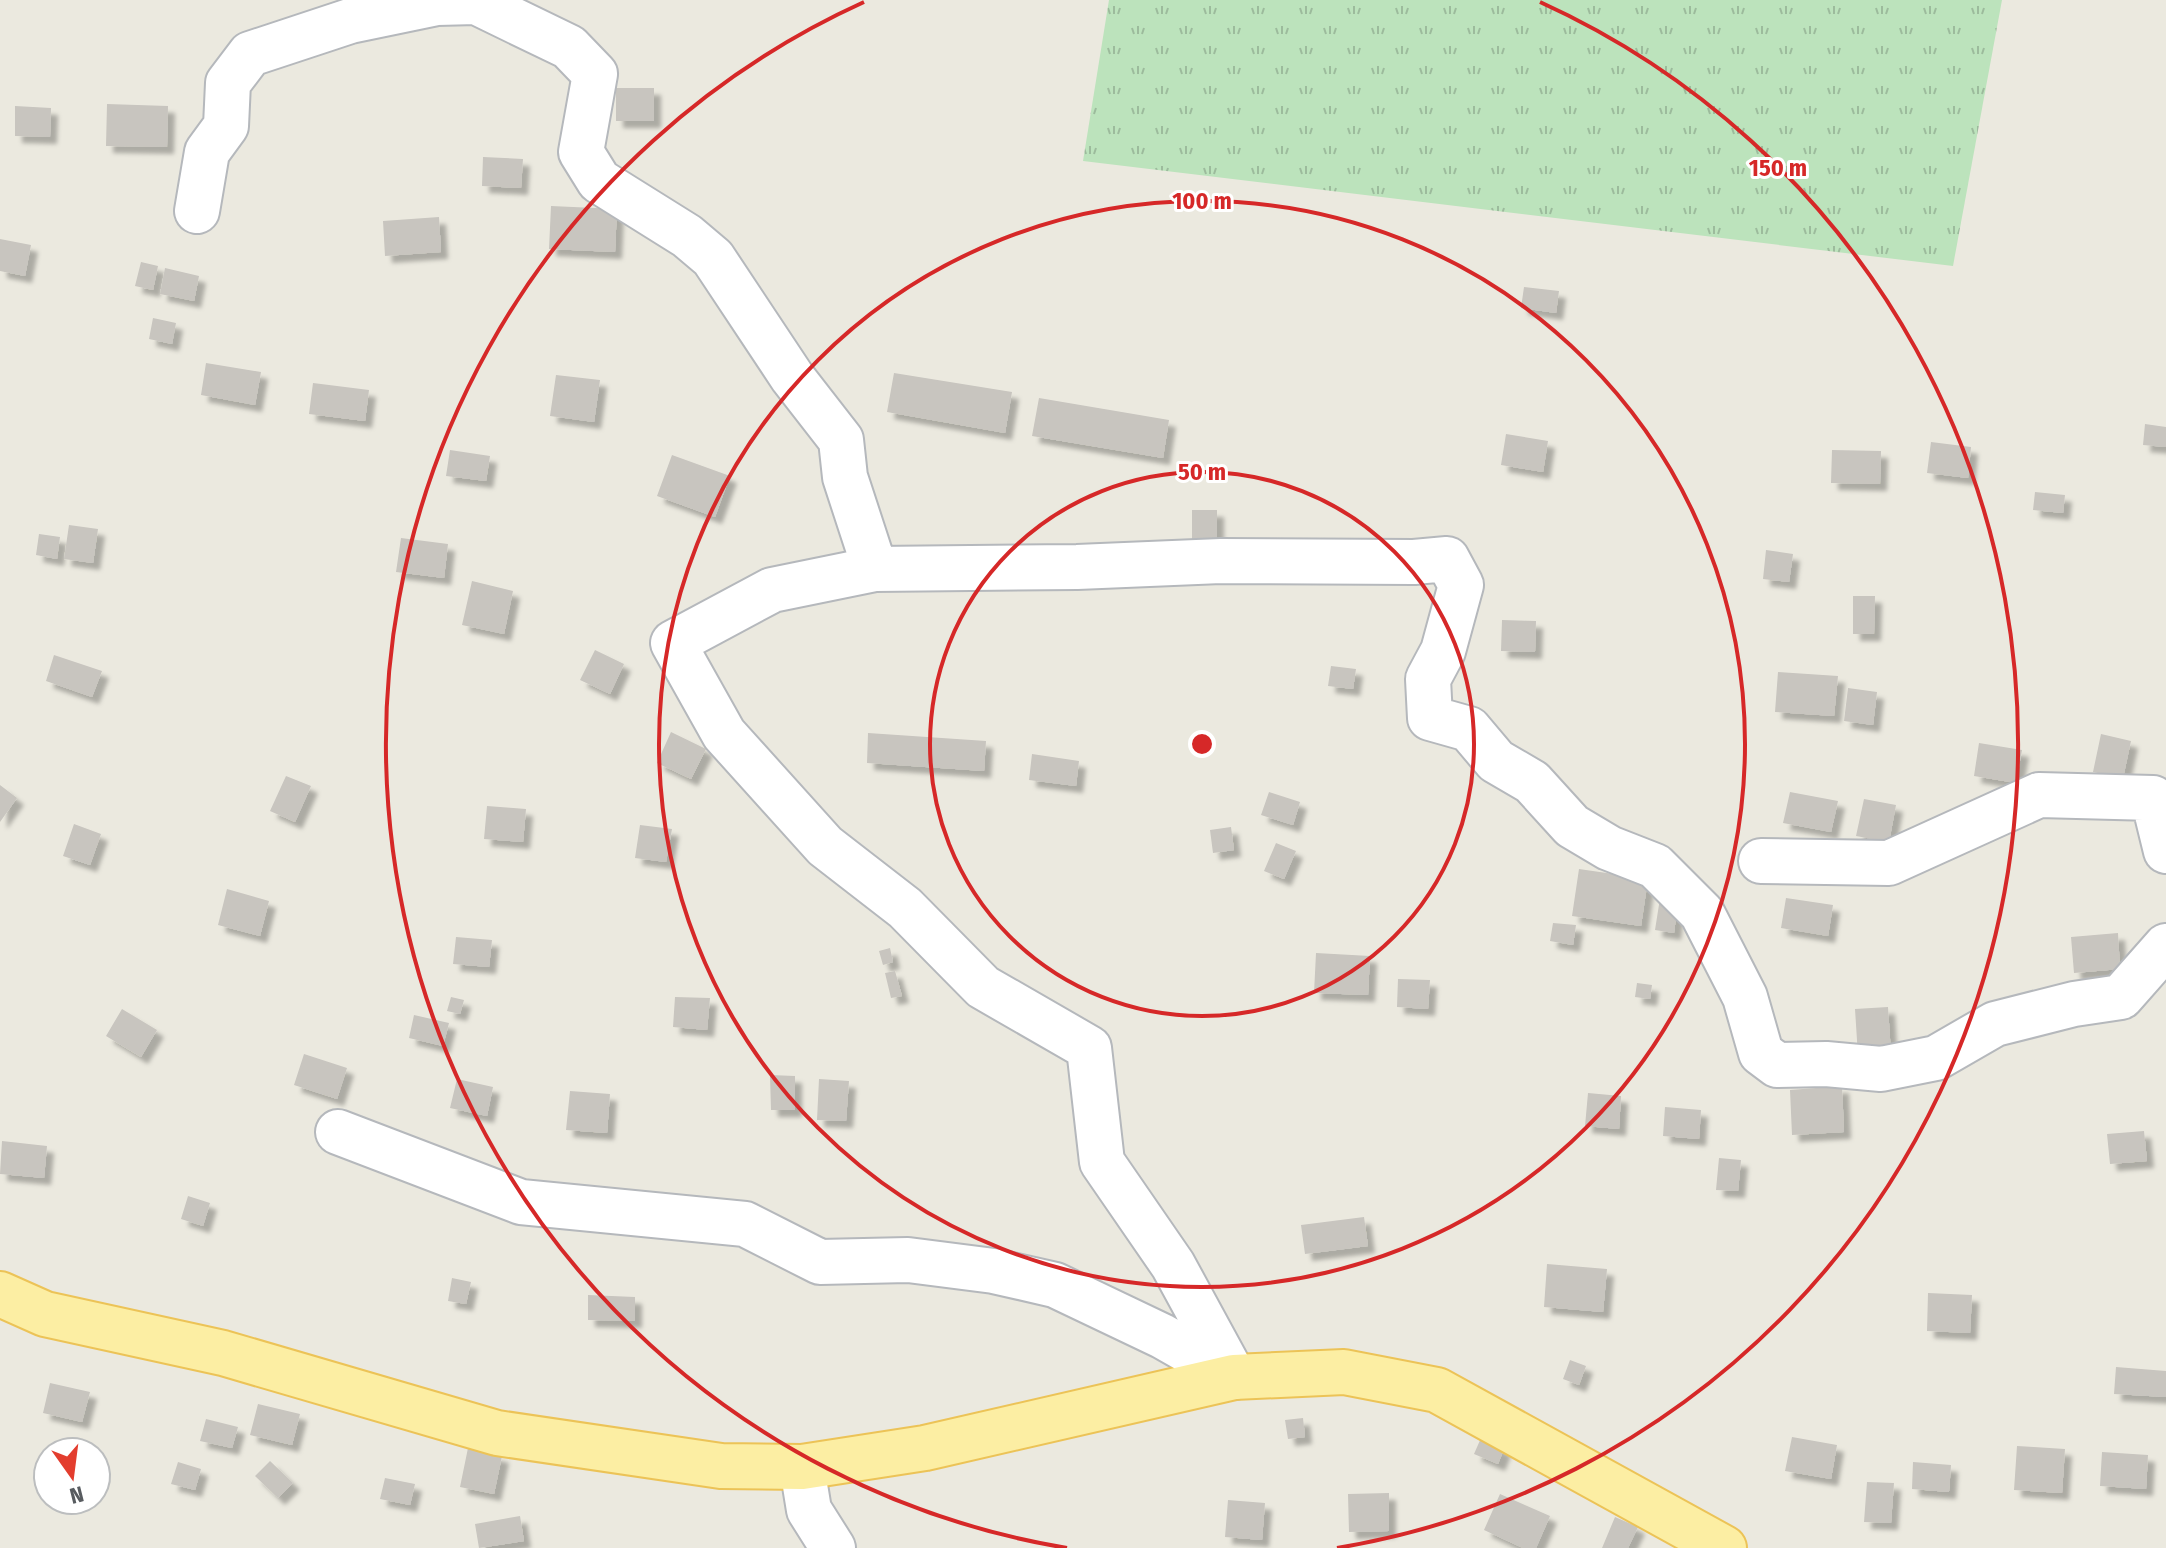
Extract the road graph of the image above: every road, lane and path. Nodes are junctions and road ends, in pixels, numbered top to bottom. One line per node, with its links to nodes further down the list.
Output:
1 (197, 211): 2 (street)
2 (875, 569): 5 (street); 8 (street)
3 (2166, 851): 4 (street)
4 (1761, 861)
5 (2166, 946)
6 (338, 1132): 8 (street)
7 (0, 1294): 9 (main road)
8 (1234, 1377): 9 (main road); 11 (main road)
9 (802, 1467): 10 (street)
10 (833, 1548)
11 (1724, 1548)

